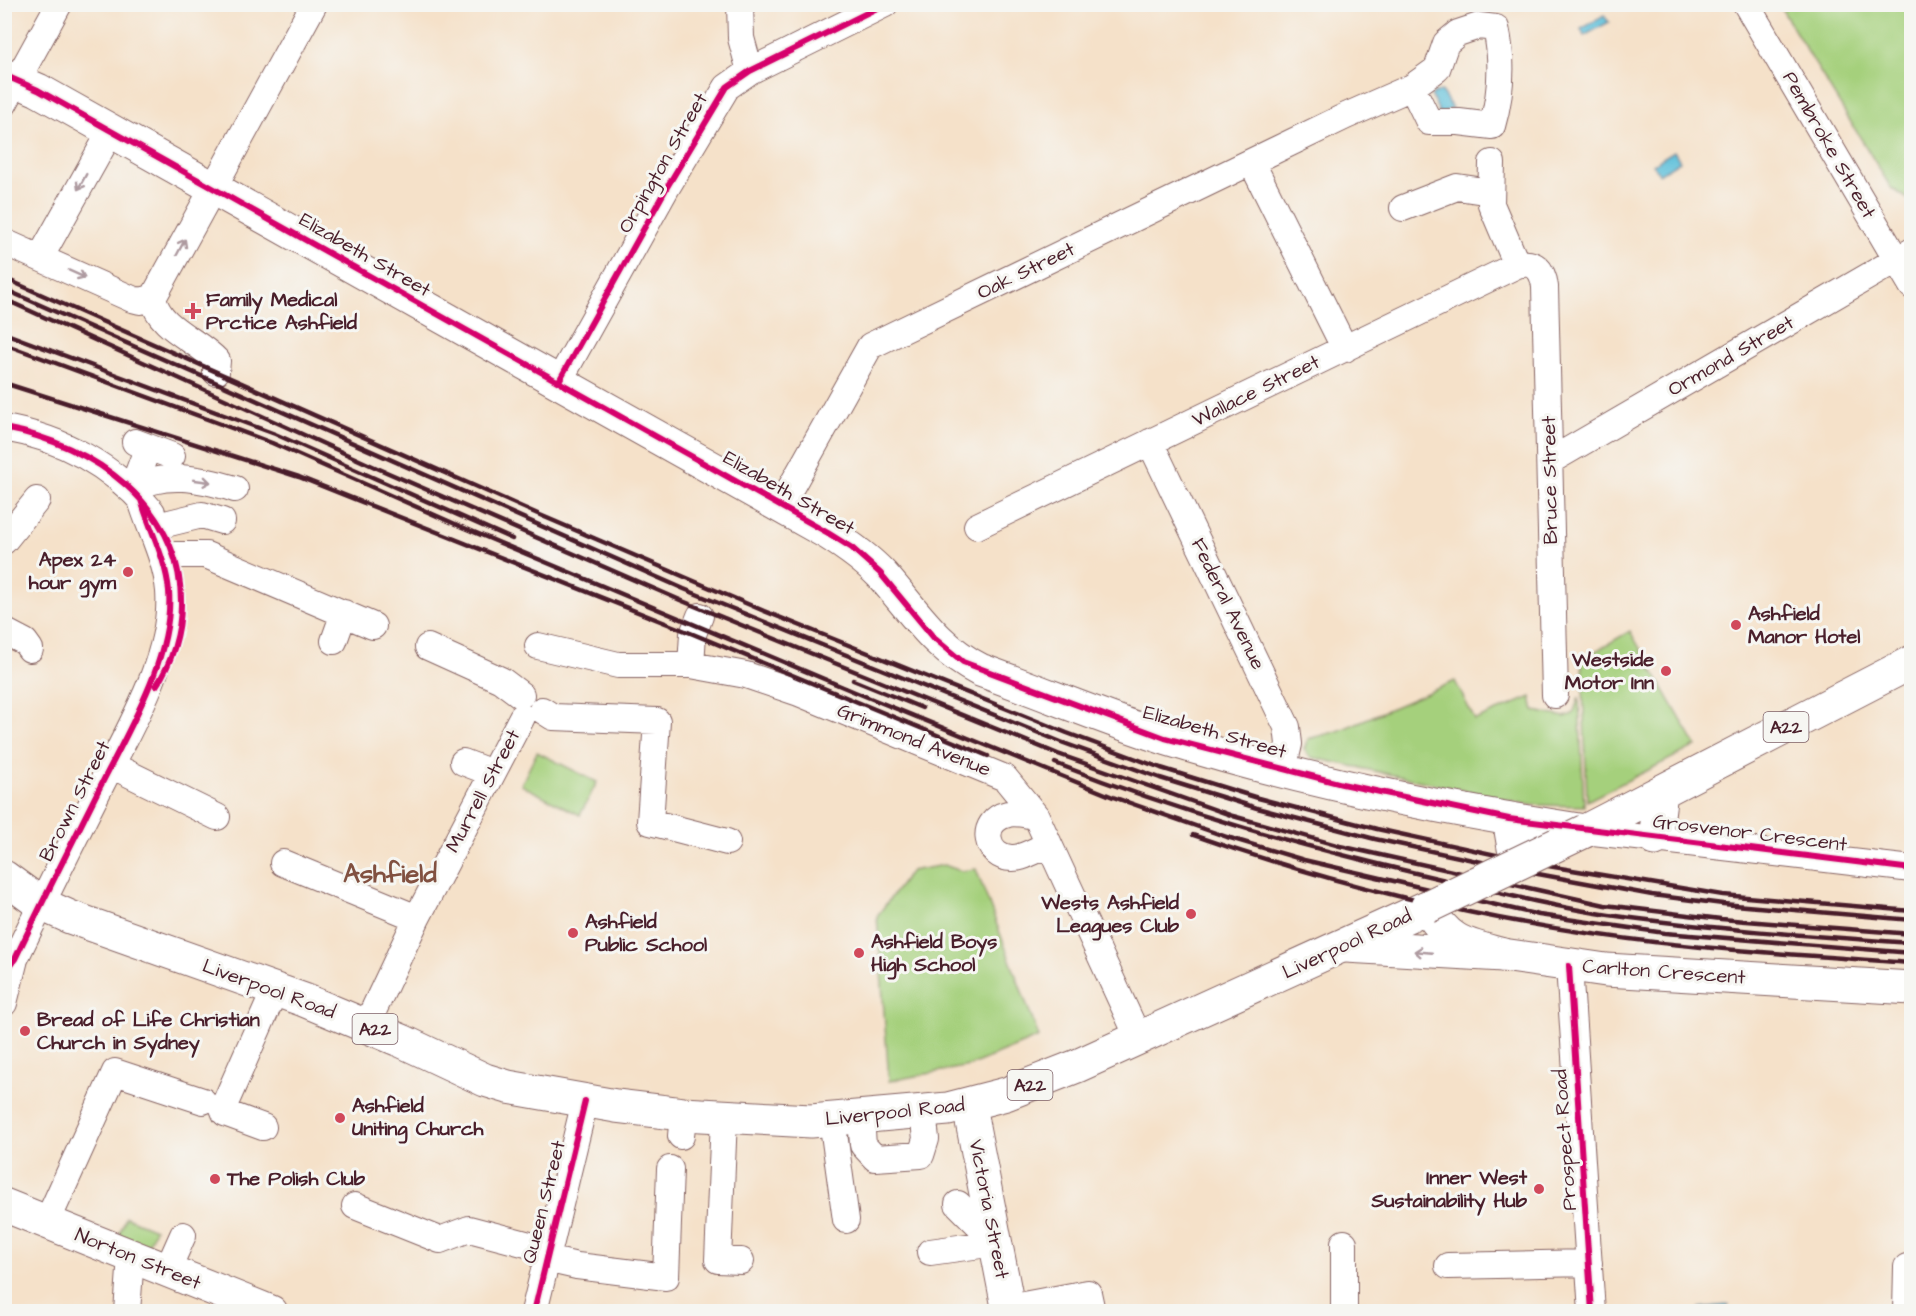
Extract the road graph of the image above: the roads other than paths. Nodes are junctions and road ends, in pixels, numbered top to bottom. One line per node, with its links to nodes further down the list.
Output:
1 (59, 4): 7 (street)
2 (314, 4): 12 (street)
3 (740, 4): 6 (street)
4 (885, 4): 6 (street, Orpington Street)
5 (1746, 4): 16 (street, Pembroke Street)
6 (750, 71): 23 (street, Orpington Street)
7 (9, 87): 10 (main road, Elizabeth Street)
8 (1412, 87): 9 (street); 9 (street, Oak Street); 11 (street, Oak Street)
9 (1492, 126): 13 (street, Bruce Street)
10 (111, 131): 12 (main road, Elizabeth Street); 17 (street, one-way to 17)
11 (1252, 163): 21 (street); 31 (street, Oak Street)
12 (213, 188): 20 (street, one-way to 12); 23 (main road, Elizabeth Street)
13 (1491, 192): 14 (street); 18 (street, Bruce Street)
14 (1403, 208)
15 (4, 242): 17 (street)
16 (1904, 255): 19 (street, Pembroke Street); 27 (street, Ormond Street)
17 (40, 258): 20 (street, one-way to 20)
18 (1527, 266): 21 (street, Wallace Street); 27 (street, Bruce Street)
19 (1911, 286)
20 (153, 298): 22 (street)
21 (1345, 349): 25 (street, Wallace Street)
22 (216, 372)
23 (559, 381): 31 (main road, Elizabeth Street)
24 (4, 428): 29 (street, Brown Street)
25 (1150, 442): 34 (street, Wallace Street); 52 (street, Federal Avenue)
26 (172, 456): 29 (street)
27 (1550, 461): 47 (street, Bruce Street)
28 (235, 489): 29 (street, one-way to 28)
29 (137, 494): 33 (street, Brown Street); 49 (street, Brown Street)
30 (38, 500): 35 (street)
31 (781, 505): 52 (main road, Elizabeth Street)
32 (222, 521): 33 (street)
33 (161, 525): 36 (street, Brown Street)
34 (976, 526)
35 (4, 541)
36 (174, 555): 37 (street); 49 (street, Brown Street)
37 (344, 613): 39 (street); 41 (street)
38 (700, 616): 46 (street)
39 (373, 626)
40 (4, 631): 44 (street)
41 (334, 641)
42 (538, 646): 46 (street, Grimmond Avenue)
43 (428, 647): 48 (street)
44 (30, 650)
45 (1911, 662): 54 (main road, Liverpool Road / A22)
46 (691, 665): 55 (street, Grimmond Avenue)
47 (1555, 695)
48 (528, 708): 53 (street, Murrell Street); 59 (street)
49 (137, 713): 51 (street, Brown Street)
50 (463, 762): 53 (street)
51 (111, 765): 56 (street); 65 (street, Brown Street)
52 (1283, 770): 60 (main road, Elizabeth Street)
53 (492, 773): 67 (street, Murrell Street)
54 (1661, 792): 57 (main road, Liverpool Road / A22); 58 (main road)
55 (1036, 816): 61 (street, Grimmond Avenue); 61 (street)
56 (216, 817)
57 (1585, 831): 58 (street, Grosvenor Crescent); 60 (main road, Liverpool Road / A22, bridge); 60 (main road, Elizabeth Street)
58 (1655, 839): 63 (street, Grosvenor Crescent)
59 (728, 842)
60 (1513, 844): 66 (main road, Liverpool Road / A22, bridge)
61 (1048, 845): 76 (street, Grimmond Avenue)
62 (283, 863): 67 (street)
63 (1911, 869)
64 (4, 877): 65 (main road, Liverpool Road / A22)
65 (41, 904): 70 (street, Brown Street); 73 (main road, Liverpool Road / A22)
66 (1427, 907): 68 (main road, Liverpool Road / A22); 69 (main road)
67 (417, 918): 75 (street, Murrell Street)
68 (1346, 946): 69 (main road, Carlton Crescent, one-way to 68); 76 (main road, Liverpool Road / A22)
69 (1503, 955): 71 (main road, Carlton Crescent)
70 (10, 966): 74 (street, Brown Street)
71 (1569, 966): 72 (main road, Carlton Crescent); 96 (street, Prospect Road)
72 (1911, 988)
73 (275, 990): 75 (main road, Liverpool Road / A22); 82 (street)
74 (4, 1003)
75 (366, 1026): 78 (main road, Liverpool Road / A22)
76 (1138, 1037): 79 (main road, Liverpool Road / A22)
77 (203, 1101): 88 (street)
78 (585, 1101): 80 (main road, Liverpool Road / A22); 93 (street, Queen Street)
79 (969, 1106): 81 (main road, Liverpool Road / A22); 89 (main road, Victoria Street)
80 (724, 1118): 81 (main road, Liverpool Road / A22); 95 (street)
81 (846, 1119): 87 (street)
82 (263, 1127)
83 (670, 1169): 93 (street)
84 (958, 1204): 89 (street)
85 (4, 1205): 88 (main road, Norton Street)
86 (355, 1206): 93 (street)
87 (846, 1220)
88 (47, 1222): 94 (main road, Norton Street)
89 (993, 1234): 92 (street); 100 (main road, Victoria Street)
90 (183, 1235): 99 (street)
91 (1344, 1243): 105 (street)
92 (930, 1252)
93 (548, 1255): 103 (street, Queen Street)
94 (131, 1256): 99 (main road, Norton Street); 101 (street)
95 (741, 1262)
96 (1589, 1263): 97 (street); 106 (street, Prospect Road)
97 (1448, 1266)
98 (1907, 1267): 107 (street)
99 (167, 1271): 102 (main road, Norton Street)
100 (1009, 1310): 104 (street)
101 (128, 1311)
102 (271, 1311)
103 (534, 1311)
104 (1069, 1311)
105 (1344, 1311)
106 (1592, 1311)
107 (1905, 1311)

